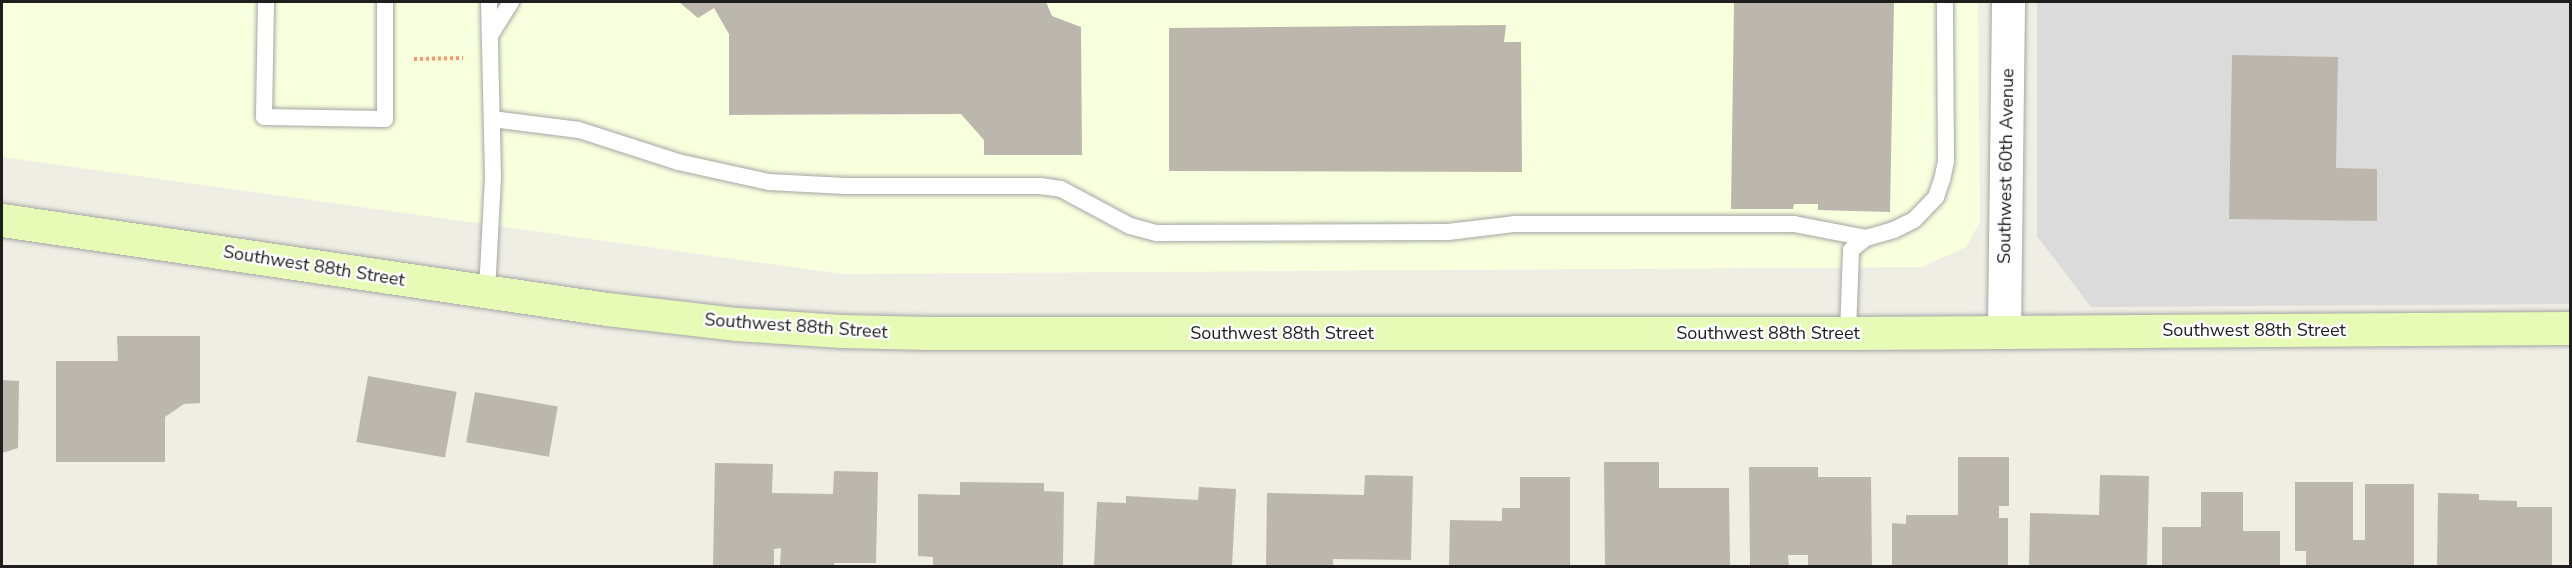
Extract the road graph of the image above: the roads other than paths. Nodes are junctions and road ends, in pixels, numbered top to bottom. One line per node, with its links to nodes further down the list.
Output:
1 (267, 2): 2 (lane)
2 (385, 2)
3 (489, 2): 7 (lane)
4 (511, 2): 7 (lane)
5 (1945, 2): 10 (lane)
6 (2008, 2): 13 (street, Southwest 60th Avenue)
7 (491, 34): 8 (lane)
8 (492, 119): 10 (lane); 11 (lane)
9 (2, 220): 11 (street, Southwest 88th Street)
10 (1866, 238): 14 (lane)
11 (487, 292): 14 (street, Southwest 88th Street)
12 (2571, 328): 13 (street, Southwest 88th Street)
13 (2004, 331): 14 (street, Southwest 88th Street)
14 (1848, 333)

